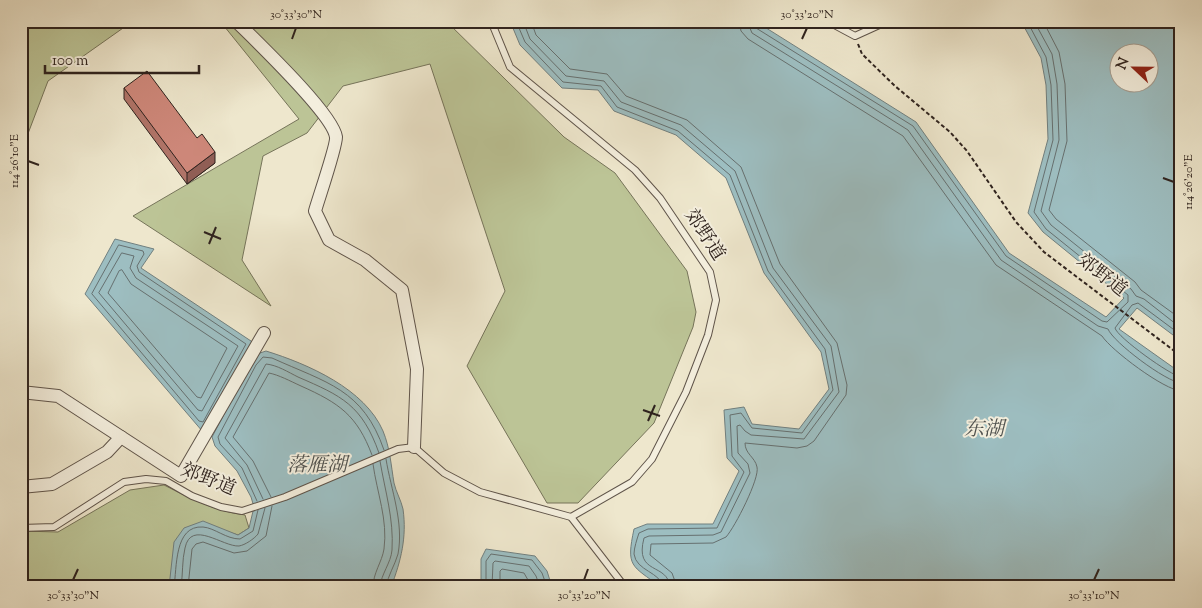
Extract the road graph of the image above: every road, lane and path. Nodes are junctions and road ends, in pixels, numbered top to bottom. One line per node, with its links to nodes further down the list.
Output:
1 (236, 21): 10 (street)
2 (491, 21): 13 (lane, 郊野道)
3 (827, 21): 5 (lane)
4 (888, 21): 5 (lane)
5 (854, 36): 7 (path, 郊野道)
6 (264, 333): 11 (street)
7 (1181, 356)
8 (21, 392): 9 (street)
9 (121, 437): 11 (street); 12 (street)
10 (414, 447): 11 (lane, 郊野道); 13 (lane)
11 (179, 482): 14 (lane, 郊野道)
12 (21, 487)
13 (571, 517): 15 (lane)
14 (21, 528)
15 (625, 587)

